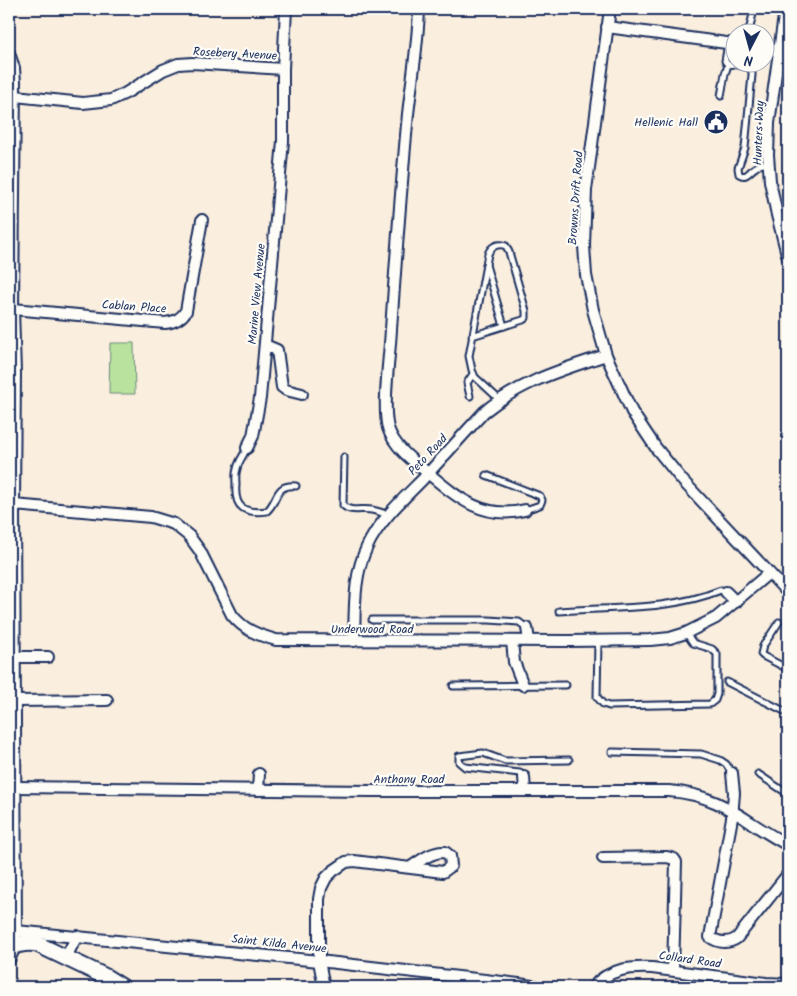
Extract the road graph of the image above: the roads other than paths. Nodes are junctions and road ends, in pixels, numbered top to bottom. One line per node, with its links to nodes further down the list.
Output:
1 (286, 9): 11 (street, Marine View Avenue)
2 (419, 9): 31 (street)
3 (610, 9): 7 (street, Browns Drift Road)
4 (754, 9): 6 (lane)
5 (785, 9): 9 (street, Hunters Way)
6 (751, 22)
7 (607, 27): 8 (street); 24 (street, Browns Drift Road)
8 (724, 43)
9 (784, 51): 16 (street, Hunters Way)
10 (9, 53): 14 (street)
11 (283, 69): 14 (street, Rosebery Avenue); 23 (street, Marine View Avenue)
12 (726, 72): 15 (lane)
13 (752, 72): 16 (lane)
14 (15, 96): 20 (street)
15 (721, 96)
16 (769, 163): 18 (street, Hunters Way)
17 (202, 220): 20 (street, Cablan Place)
18 (788, 258)
19 (486, 264): 21 (lane); 21 (lane); 22 (lane)
20 (13, 309): 34 (street)
21 (504, 326): 22 (lane)
22 (472, 336): 25 (lane)
23 (265, 345): 26 (street); 29 (street, Marine View Avenue)
24 (606, 355): 28 (street, Peto Road); 37 (street, Browns Drift Road)
25 (473, 374): 27 (lane); 28 (lane)
26 (302, 394)
27 (470, 396)
28 (500, 400): 31 (street, Peto Road)
29 (248, 448): 33 (lane, Marine View Avenue)
30 (344, 457): 36 (lane)
31 (428, 473): 35 (street); 36 (street, Peto Road)
32 (486, 476): 35 (lane)
33 (296, 486)
34 (14, 505): 47 (street, Underwood Road); 50 (street)
35 (525, 510)
36 (389, 515): 47 (street, Peto Road)
37 (769, 573): 39 (street, Browns Drift Road); 40 (street, Underwood Road)
38 (726, 592): 40 (street); 41 (lane)
39 (788, 593)
40 (736, 602): 45 (street, Underwood Road)
41 (559, 611)
42 (372, 620): 44 (lane)
43 (779, 622): 52 (lane)
44 (527, 628): 46 (street)
45 (686, 634): 49 (street, Underwood Road); 49 (lane)
46 (529, 640): 48 (street, Underwood Road); 49 (street, Underwood Road)
47 (354, 641): 48 (street, Underwood Road)
48 (512, 641): 54 (street)
49 (598, 641)
50 (15, 657): 51 (street); 58 (street)
51 (48, 657)
52 (788, 669)
53 (727, 682): 59 (lane)
54 (523, 685): 55 (lane); 56 (lane)
55 (566, 685)
56 (453, 686)
57 (107, 700): 58 (street)
58 (15, 701): 66 (street)
59 (788, 713)
60 (612, 752): 62 (lane)
61 (569, 760): 65 (lane)
62 (732, 773): 70 (street)
63 (259, 774): 67 (street)
64 (758, 774): 69 (lane)
65 (524, 777): 68 (street)
66 (15, 787): 67 (street, Anthony Road); 76 (street)
67 (258, 790): 68 (street, Anthony Road)
68 (525, 790): 70 (street, Anthony Road)
69 (788, 794)
70 (733, 811): 71 (street, Anthony Road); 74 (street)
71 (788, 845)
72 (603, 858): 80 (street)
73 (411, 867): 79 (street)
74 (788, 874)
75 (77, 936): 76 (street, Saint Kilda Avenue); 77 (street); 79 (street, Saint Kilda Avenue)
76 (14, 941): 77 (street); 78 (street)
77 (66, 957): 81 (street)
78 (9, 960)
79 (319, 961): 84 (street); 85 (street, Saint Kilda Avenue)
80 (673, 970): 82 (street, Collard Road); 86 (street, Collard Road)
81 (105, 982): 83 (street)
82 (788, 984)
83 (122, 987)
84 (324, 987)
85 (538, 987)
86 (593, 987)

